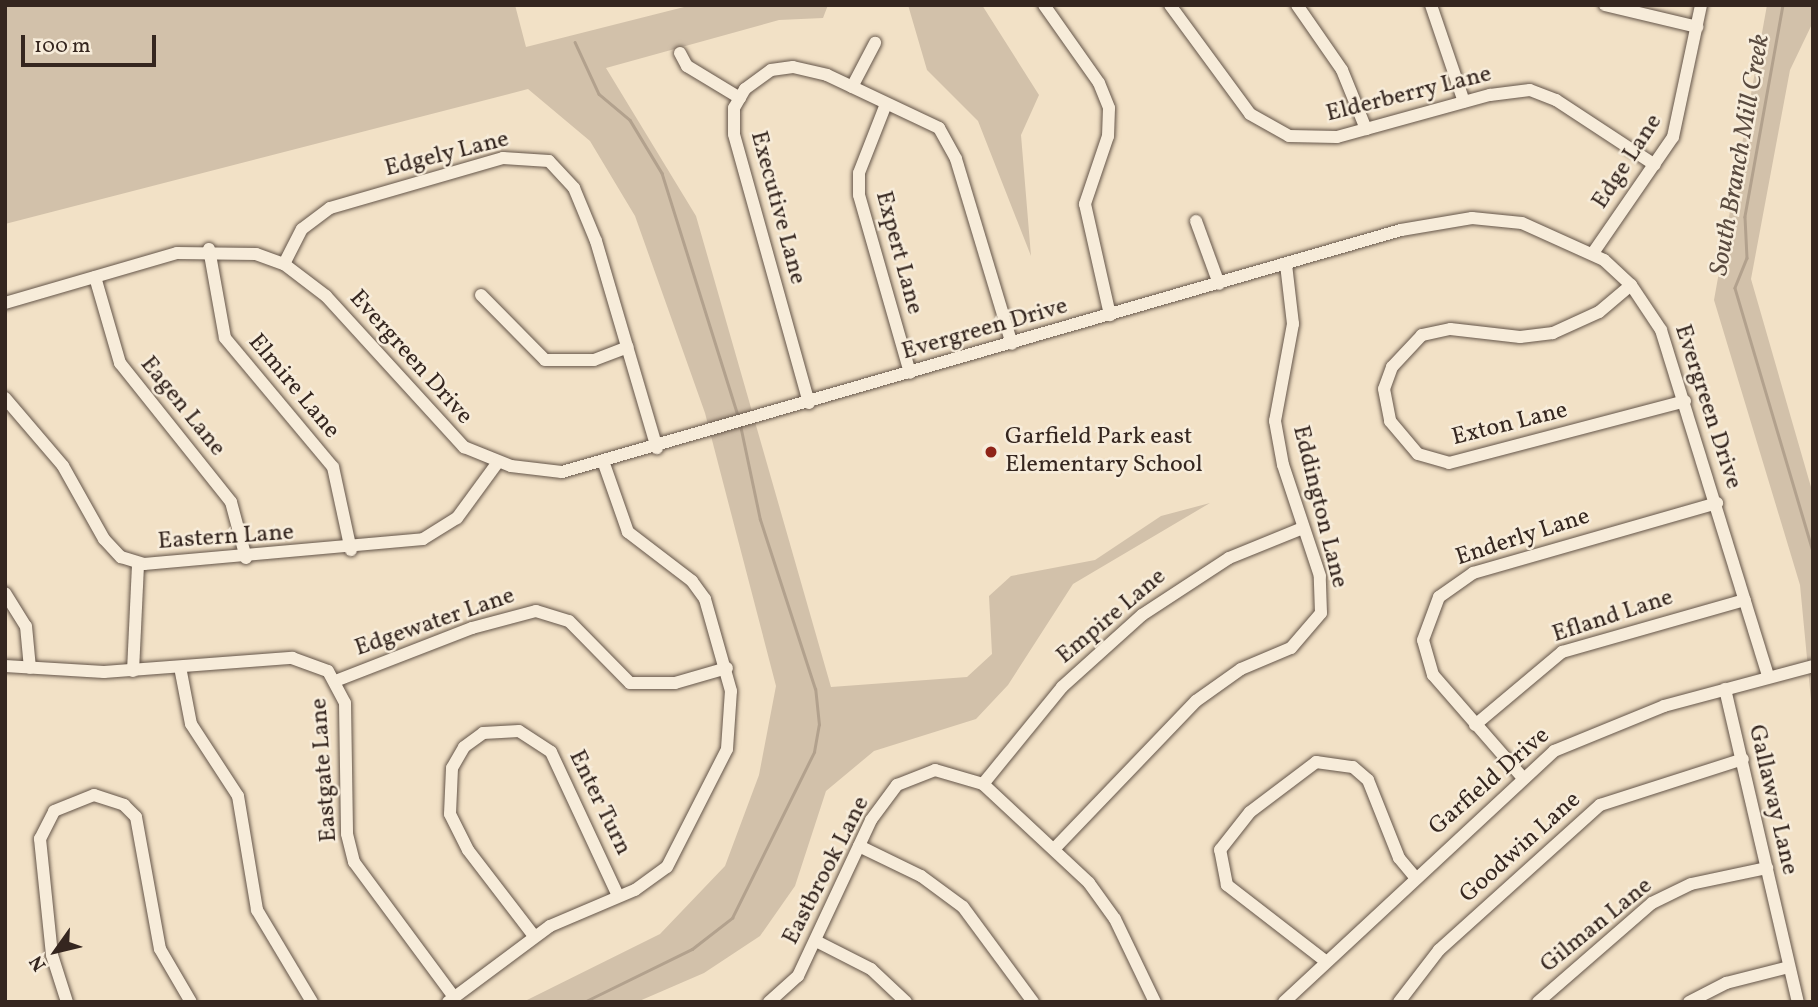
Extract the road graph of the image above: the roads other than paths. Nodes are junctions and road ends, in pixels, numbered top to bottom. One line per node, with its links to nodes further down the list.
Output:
1 (1044, 5): 26 (street)
2 (1170, 5): 14 (street, Elderberry Lane)
3 (1297, 5): 14 (street)
4 (1431, 5): 12 (street)
5 (1605, 5): 7 (street)
6 (1701, 5): 7 (street, Edge Lane)
7 (1698, 27): 15 (street, Edge Lane)
8 (875, 43): 10 (street)
9 (680, 53): 11 (street)
10 (852, 87): 11 (street); 13 (street)
11 (740, 98): 32 (street, Executive Lane)
12 (1464, 102): 14 (street, Elderberry Lane); 15 (street, Elderberry Lane)
13 (886, 104): 27 (street); 29 (street, Expert Lane)
14 (1366, 129)
15 (1655, 165): 18 (street, Edge Lane)
16 (1196, 221): 22 (street)
17 (209, 250): 19 (street, Evergreen Drive); 21 (street, Evergreen Drive); 38 (street, Elmire Lane)
18 (1593, 253): 20 (street, Evergreen Drive); 23 (street, Evergreen Drive)
19 (284, 264): 28 (street, Edgely Lane); 34 (street, Evergreen Drive)
20 (1286, 264): 22 (street, Evergreen Drive); 37 (street, Eddington Lane)
21 (94, 276): 25 (street, Evergreen Drive); 39 (street, Eagen Lane)
22 (1219, 284): 26 (street, Evergreen Drive)
23 (1631, 285): 31 (street, Evergreen Drive); 31 (street, Exton Lane)
24 (481, 295): 28 (street)
25 (5, 303)
26 (1110, 315): 27 (street, Evergreen Drive)
27 (1012, 344): 29 (street, Evergreen Drive)
28 (628, 347): 33 (street, Edgely Lane)
29 (910, 373): 32 (street, Evergreen Drive)
30 (5, 398): 40 (street, Eastern Lane)
31 (1685, 401): 36 (street, Evergreen Drive)
32 (809, 403): 33 (street, Evergreen Drive)
33 (657, 448): 35 (street, Evergreen Drive)
34 (498, 462): 35 (street, Evergreen Drive); 38 (street, Eastern Lane)
35 (604, 464): 47 (street)
36 (1717, 503): 42 (street, Evergreen Drive); 52 (street, Enderly Lane)
37 (1303, 528): 55 (street, Empire Lane); 57 (street, Eddington Lane)
38 (351, 550): 39 (street, Eastern Lane)
39 (246, 558): 40 (street, Eastern Lane)
40 (138, 563): 48 (street)
41 (5, 593): 46 (street)
42 (1745, 600): 49 (street, Evergreen Drive); 52 (street, Efland Lane)
43 (5, 666): 46 (street, Eastgate Lane)
44 (1812, 666): 49 (street, Garfield Drive)
45 (180, 667): 48 (street, Eastgate Lane); 50 (street, Eastgate Lane); 68 (street)
46 (30, 668): 48 (street, Eastgate Lane)
47 (727, 668): 50 (street, Edgewater Lane); 60 (street)
48 (133, 671)
49 (1768, 676): 51 (street, Garfield Drive)
50 (338, 680): 65 (street, Eastgate Lane)
51 (1724, 689): 53 (street, Gallaway Lane); 54 (street, Garfield Drive)
52 (1475, 725): 54 (street, Enderly Lane)
53 (1742, 759): 58 (street, Gallaway Lane); 74 (street, Goodwin Lane)
54 (1523, 778): 59 (street, Garfield Drive)
55 (983, 784): 56 (street, Eastbrook Lane); 57 (street, Eastbrook Lane)
56 (859, 846): 62 (street, Eastbrook Lane); 71 (street)
57 (1055, 848): 72 (street, Eastbrook Lane)
58 (1767, 868): 64 (street, Gallaway Lane); 75 (street, Gilman Lane)
59 (1414, 876): 63 (street, Garfield Drive); 63 (street)
60 (618, 896): 61 (street); 61 (street, Enter Turn)
61 (534, 936): 65 (street)
62 (816, 942): 69 (street, Eastbrook Lane); 70 (street)
63 (1324, 960): 73 (street, Garfield Drive)
64 (1789, 967): 76 (street); 77 (street, Gallaway Lane)
65 (451, 999)
66 (66, 1002): 67 (street)
67 (191, 1002)
68 (312, 1002)
69 (769, 1002)
70 (906, 1002)
71 (1032, 1002)
72 (1154, 1002)
73 (1284, 1002)
74 (1399, 1002)
75 (1538, 1002)
76 (1689, 1002)
77 (1798, 1002)

